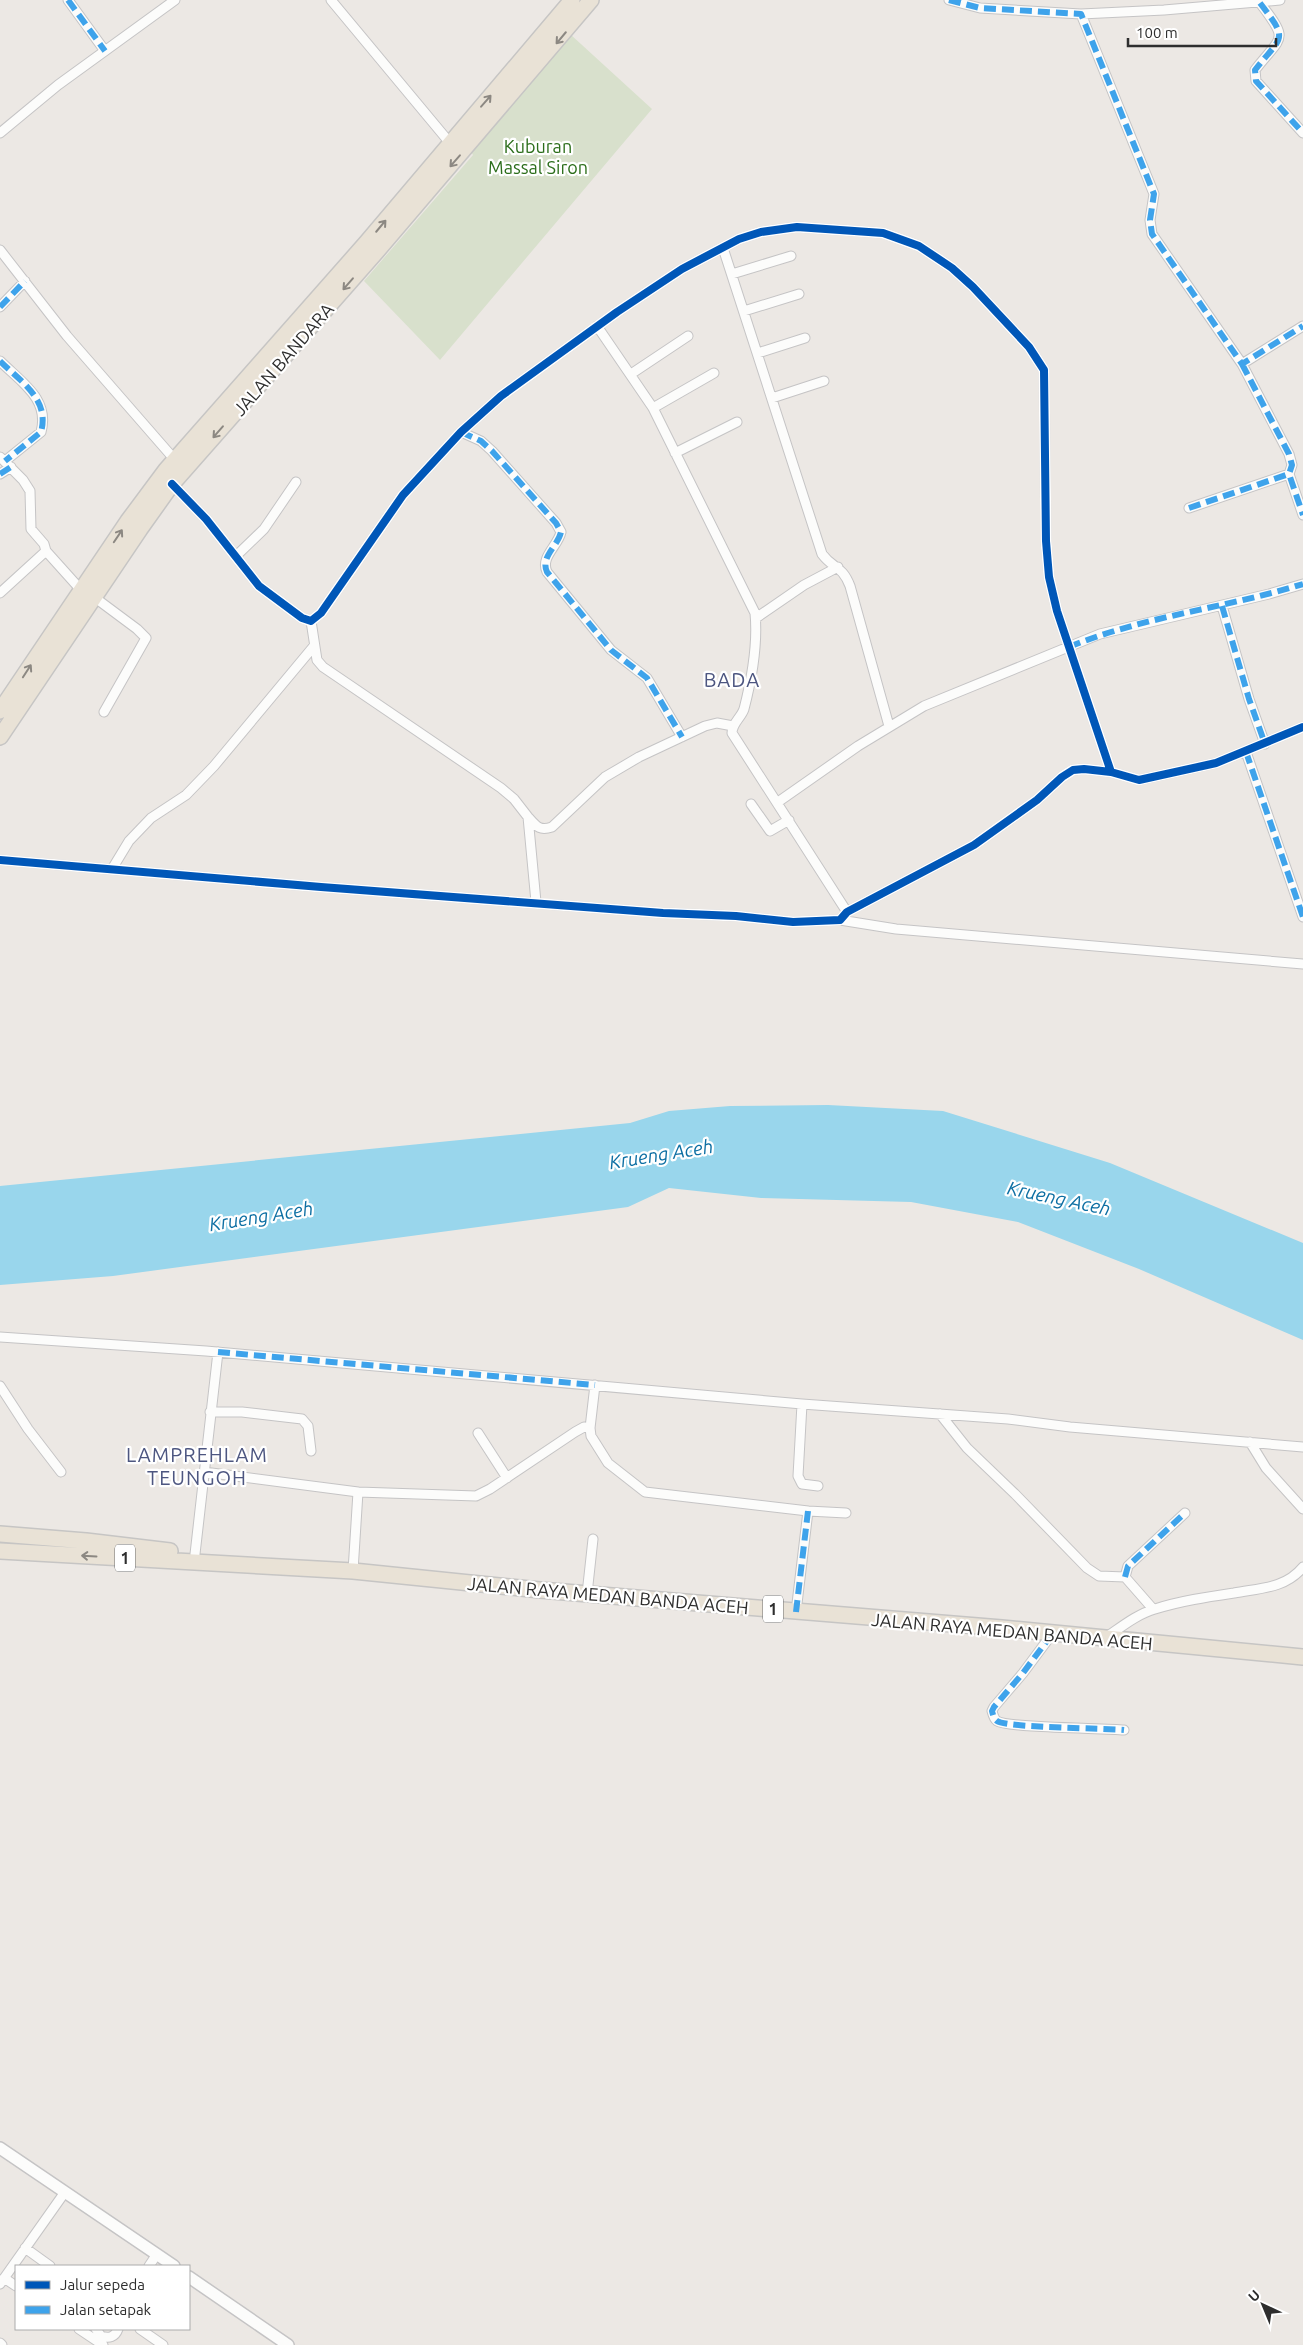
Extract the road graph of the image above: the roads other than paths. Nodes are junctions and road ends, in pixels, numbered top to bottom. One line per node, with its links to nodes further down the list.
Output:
1 (68, 0): 10 (street)
2 (175, 0): 10 (street)
3 (331, 0): 13 (street)
4 (572, 0): 13 (highway, JALAN BANDARA, one-way to 4)
5 (591, 0): 42 (highway, JALAN BANDARA, one-way to 42)
6 (949, 0): 9 (street)
7 (1280, 0): 8 (street)
8 (1260, 3): 9 (street); 12 (street)
9 (1081, 14): 28 (street)
10 (105, 51): 11 (street)
11 (0, 133)
12 (1303, 133)
13 (450, 142): 37 (highway, JALAN BANDARA, one-way to 13)
14 (722, 248): 17 (street); 22 (street); 55 (street)
15 (0, 250): 18 (street)
16 (791, 256): 17 (street)
17 (732, 274): 21 (street)
18 (25, 281): 20 (street); 37 (street)
19 (799, 294): 21 (street)
20 (0, 307)
21 (744, 311): 26 (street)
22 (597, 326): 30 (street); 35 (street)
23 (1303, 326): 28 (street)
24 (688, 336): 30 (street)
25 (805, 338): 26 (street)
26 (758, 353): 32 (street)
27 (0, 361): 38 (street)
28 (1242, 364): 40 (street)
29 (714, 373): 33 (street)
30 (631, 374): 33 (street)
31 (824, 381): 32 (street)
32 (772, 398): 47 (street)
33 (653, 408): 36 (street)
34 (737, 422): 36 (street)
35 (461, 432): 53 (street); 62 (street)
36 (676, 453): 52 (street)
37 (174, 460): 50 (highway, JALAN BANDARA, one-way to 37)
38 (5, 462): 39 (street); 45 (street)
39 (0, 474)
40 (1289, 474): 43 (street); 44 (street)
41 (296, 482): 46 (street)
42 (172, 484): 46 (street); 50 (highway, JALAN BANDARA)
43 (1189, 508)
44 (1303, 515)
45 (46, 551): 49 (street); 50 (street)
46 (236, 556): 53 (street)
47 (838, 567): 52 (street); 59 (street)
48 (1303, 584): 51 (street)
49 (0, 593)
50 (87, 593): 56 (highway, JALAN BANDARA); 57 (street)
51 (1222, 606): 55 (street); 63 (street)
52 (756, 618): 58 (street)
53 (311, 621): 54 (street)
54 (314, 646): 68 (street); 71 (street)
55 (1069, 646): 59 (street); 65 (street)
56 (8, 710): 61 (highway, JALAN BANDARA)
57 (104, 712)
58 (733, 726): 62 (street); 66 (street)
59 (889, 726): 66 (street)
60 (1303, 727): 63 (street)
61 (0, 737)
62 (682, 737): 68 (street)
63 (1265, 744): 64 (street)
64 (1246, 752): 65 (street); 74 (street)
65 (1110, 772): 73 (street)
66 (778, 802): 69 (street)
67 (751, 804): 69 (street)
68 (528, 817): 72 (street)
69 (789, 820): 73 (street)
70 (0, 860): 71 (street)
71 (112, 869): 72 (street)
72 (536, 902): 75 (street)
73 (847, 912): 75 (street)
74 (1303, 916)
75 (840, 920): 76 (street)
76 (1303, 964)
77 (0, 1338): 78 (street)
78 (218, 1352): 79 (street); 82 (street)
79 (595, 1385): 81 (street); 84 (street)
80 (0, 1386): 89 (street)
81 (802, 1404): 83 (street); 92 (street)
82 (210, 1412): 88 (street); 90 (street)
83 (940, 1414): 86 (street); 105 (street)
84 (590, 1428): 91 (street); 95 (street)
85 (478, 1433): 91 (street)
86 (1250, 1442): 87 (street); 94 (street)
87 (1303, 1447)
88 (310, 1451)
89 (61, 1472)
90 (204, 1472): 93 (street); 101 (street)
91 (506, 1478): 93 (street)
92 (818, 1486)
93 (358, 1492): 104 (street)
94 (1303, 1509)
95 (808, 1511): 96 (street); 108 (street)
96 (846, 1513)
97 (1185, 1513): 105 (street)
98 (0, 1534): 101 (highway, JALAN RAYA MEDAN BANDA ACEH / 1)
99 (593, 1539): 106 (street)
100 (0, 1551): 102 (highway, JALAN RAYA MEDAN BANDA ACEH / 1, one-way to 100)
101 (196, 1554): 102 (highway, JALAN RAYA MEDAN BANDA ACEH / 1)
102 (242, 1563): 104 (highway, JALAN RAYA MEDAN BANDA ACEH / 1)
103 (1303, 1567): 107 (street)
104 (353, 1571): 106 (highway, JALAN RAYA MEDAN BANDA ACEH / 1)
105 (1125, 1577): 107 (street)
106 (587, 1594): 108 (highway, JALAN RAYA MEDAN BANDA ACEH / 1)
107 (1153, 1609): 110 (street)
108 (796, 1612): 109 (highway, JALAN RAYA MEDAN BANDA ACEH / 1)
109 (1052, 1634): 110 (highway, JALAN RAYA MEDAN BANDA ACEH / 1); 112 (street)
110 (1102, 1639): 111 (highway, JALAN RAYA MEDAN BANDA ACEH / 1)
111 (1303, 1657)
112 (1124, 1730)
113 (0, 2148): 114 (street)
114 (65, 2192): 115 (street); 116 (street)
115 (24, 2248): 117 (street); 121 (street)
116 (157, 2254): 118 (street); 119 (street)
117 (49, 2265)
118 (149, 2265)
119 (173, 2265)
120 (190, 2278): 128 (street)
121 (2, 2281): 122 (street)
122 (15, 2286)
123 (81, 2330): 126 (street)
124 (117, 2330): 126 (street)
125 (141, 2330): 127 (street)
126 (98, 2339)
127 (163, 2345)
128 (288, 2345)

